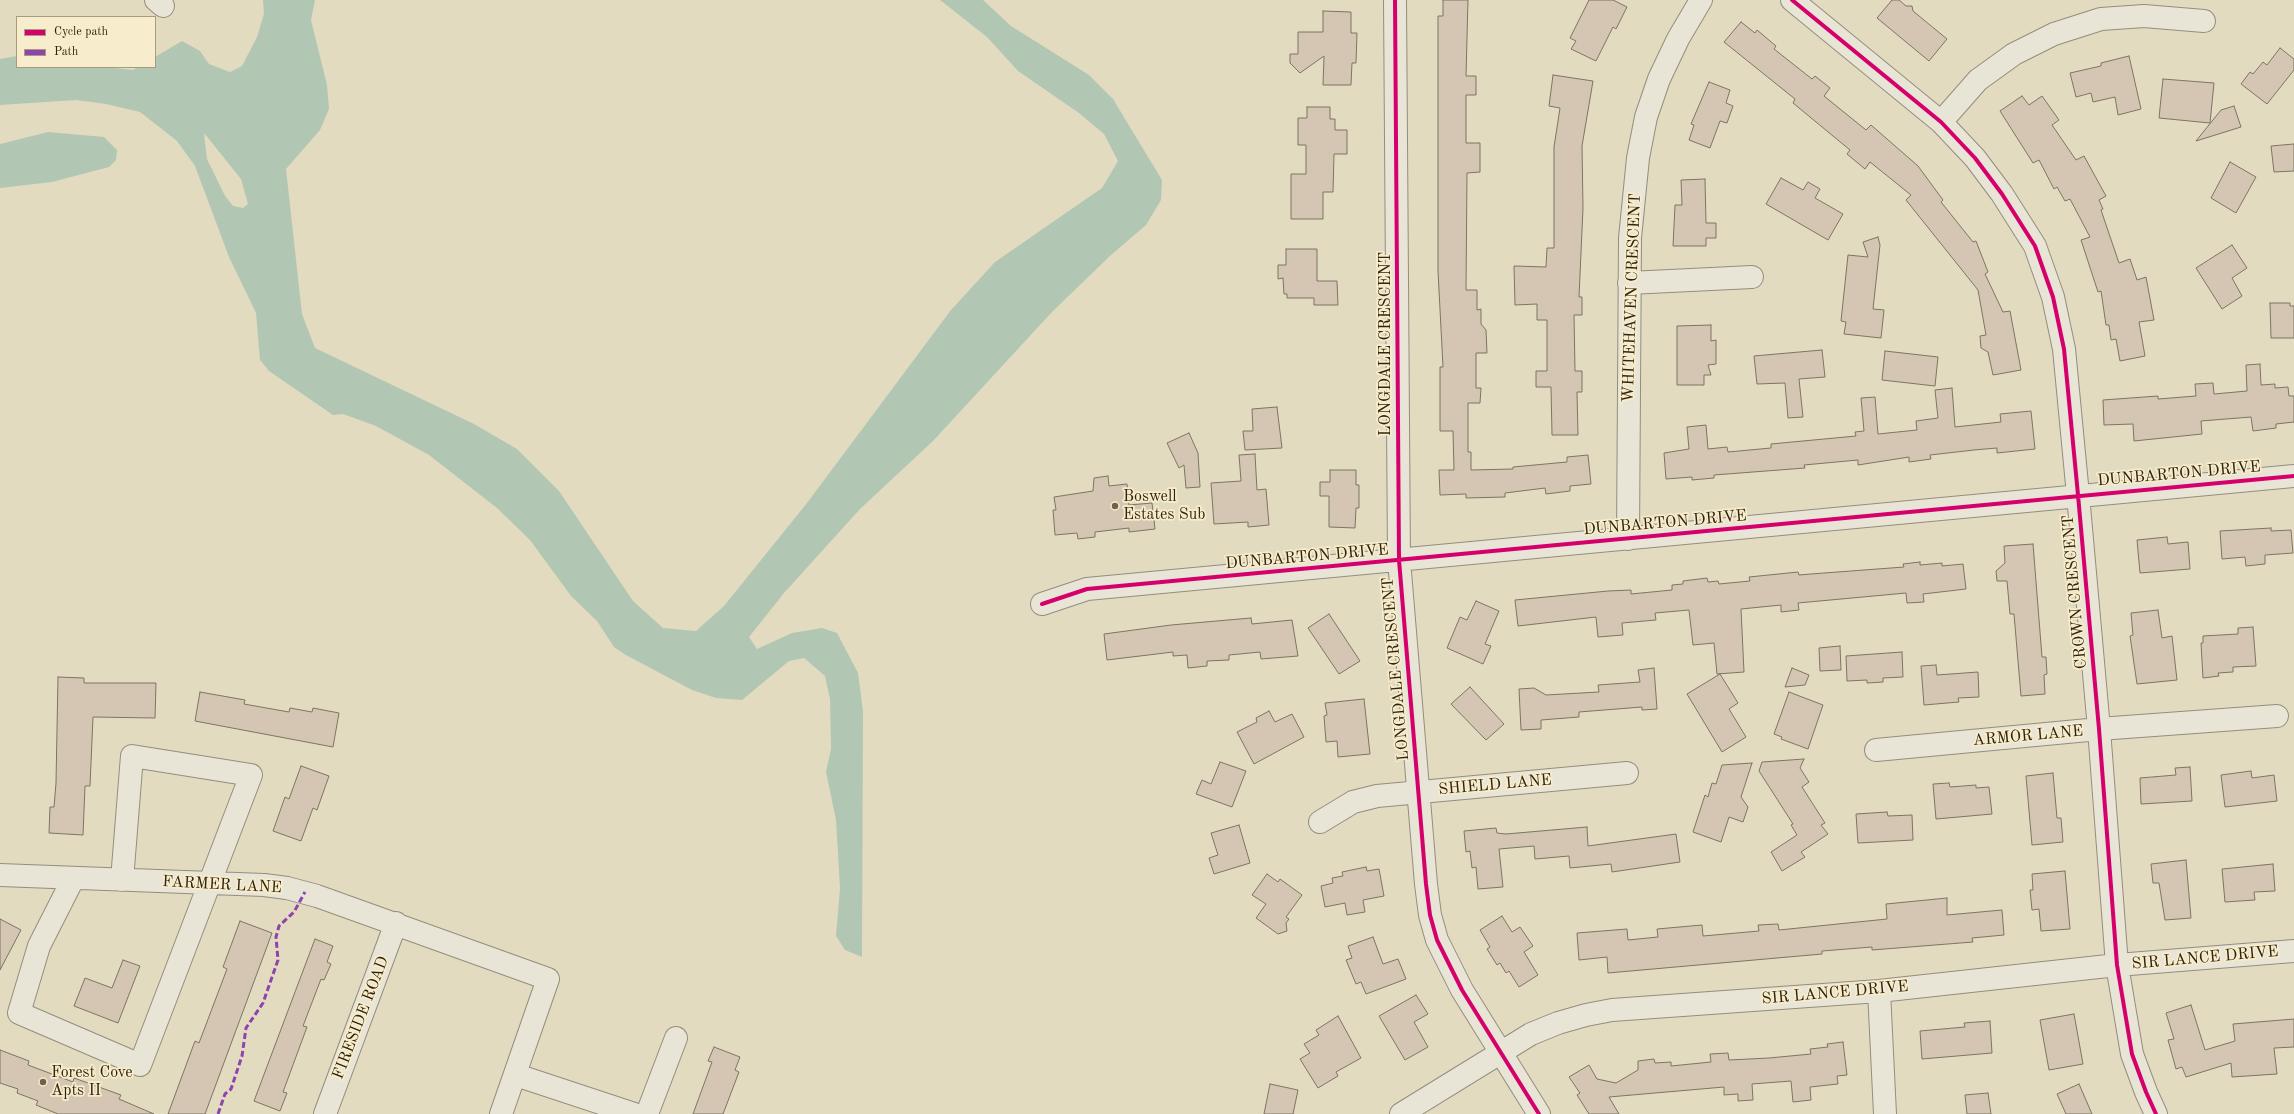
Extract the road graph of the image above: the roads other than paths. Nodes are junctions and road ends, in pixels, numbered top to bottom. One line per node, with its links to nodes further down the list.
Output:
1 (1395, 0): 11 (street, LONGDALE CRESCENT)
2 (1701, 0): 7 (street, WHITEHAVEN CRESCENT)
3 (1792, 0): 5 (street, CROWN CRESCENT)
4 (2204, 21): 5 (street)
5 (1941, 122): 9 (street, CROWN CRESCENT)
6 (1752, 277): 7 (street)
7 (1629, 282): 10 (street, WHITEHAVEN CRESCENT)
8 (2294, 476): 9 (street, DUNBARTON DRIVE)
9 (2078, 495): 10 (street, DUNBARTON DRIVE); 14 (street, CROWN CRESCENT)
10 (1628, 539): 11 (street, DUNBARTON DRIVE)
11 (1400, 560): 12 (street, DUNBARTON DRIVE); 17 (street, LONGDALE CRESCENT)
12 (1042, 604)
13 (2277, 716): 14 (street, ARMOR LANE)
14 (2100, 729): 15 (street, ARMOR LANE); 25 (street, CROWN CRESCENT)
15 (1876, 750)
16 (1627, 773): 17 (street, SHIELD LANE)
17 (1418, 792): 18 (street, SHIELD LANE); 28 (street, LONGDALE CRESCENT)
18 (1320, 822)
19 (0, 875): 20 (street, FARMER LANE)
20 (73, 879): 21 (street, FARMER LANE); 22 (street)
21 (122, 880): 22 (street, FARMER LANE); 22 (street)
22 (211, 883): 23 (street, FARMER LANE)
23 (396, 923): 29 (street, FARMER LANE); 30 (street, FIRESIDE ROAD)
24 (2294, 951): 25 (street, SIR LANCE DRIVE)
25 (2117, 965): 26 (street, SIR LANCE DRIVE); 37 (street, CROWN CRESCENT)
26 (1879, 991): 28 (street, SIR LANCE DRIVE); 36 (street)
27 (676, 1038): 33 (street)
28 (1501, 1054): 34 (street, SIR LANCE DRIVE); 35 (street, LONGDALE CRESCENT)
29 (516, 1075): 31 (street); 32 (street)
30 (325, 1114)
31 (501, 1114)
32 (634, 1114)
33 (647, 1114)
34 (1401, 1114)
35 (1539, 1114)
36 (1885, 1114)
37 (2156, 1114)

